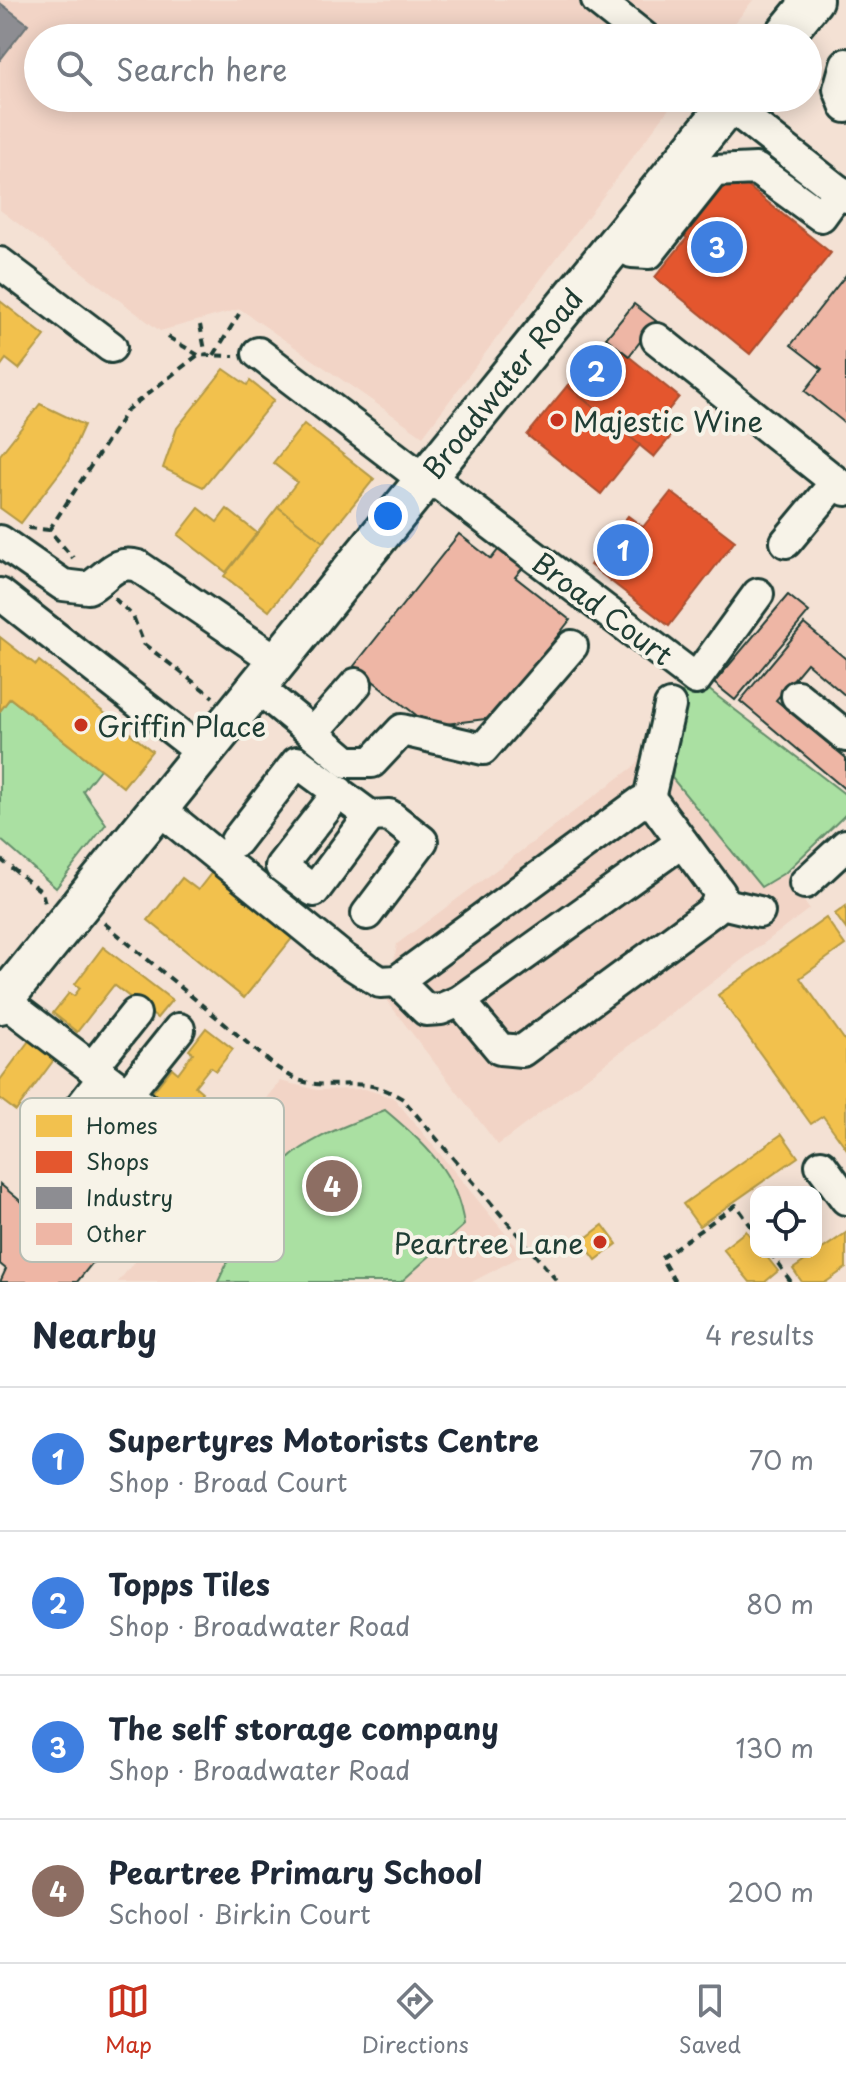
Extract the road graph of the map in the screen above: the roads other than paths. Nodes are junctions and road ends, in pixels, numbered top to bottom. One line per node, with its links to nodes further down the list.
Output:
1 (597, 0): 3 (street)
2 (813, 0): 4 (main road)
3 (627, 24)
4 (793, 24)
5 (846, 64): 6 (street)
6 (846, 107)
7 (718, 112): 10 (main road, Broadwater Road)
8 (742, 112): 9 (street)
9 (842, 194): 10 (street)
10 (618, 242): 15 (main road, Broadwater Road)
11 (0, 263): 13 (street)
12 (657, 339): 16 (street)
13 (111, 347)
14 (258, 353): 15 (street)
15 (425, 477): 20 (street, Broad Court); 22 (main road, Broadwater Road)
16 (841, 486): 18 (street)
17 (0, 541): 22 (street)
18 (786, 542)
19 (0, 594): 28 (street)
20 (758, 594)
21 (572, 646): 26 (street)
22 (267, 674): 26 (street); 28 (main road, Broadwater Road)
23 (356, 684): 26 (street)
24 (797, 696): 27 (street)
25 (670, 706): 30 (street)
26 (313, 733)
27 (846, 736)
28 (203, 753): 31 (main road, Broadwater Road)
29 (339, 792): 32 (street); 33 (street); 36 (street)
30 (648, 803): 34 (street); 42 (street)
31 (158, 808): 39 (street); 44 (main road, Broadwater Road)
32 (370, 816): 36 (street); 41 (street)
33 (236, 841)
34 (682, 842): 38 (street); 43 (street)
35 (846, 845): 37 (street)
36 (300, 880): 39 (street)
37 (805, 883)
38 (717, 902): 40 (street); 43 (street)
39 (278, 908): 42 (street)
40 (759, 912)
41 (367, 914)
42 (397, 981): 43 (street)
43 (460, 1001)
44 (2, 1002): 47 (street)
45 (135, 1014): 47 (street)
46 (179, 1029): 47 (street)
47 (108, 1080): 48 (street); 49 (street)
48 (92, 1098)
49 (132, 1098)
50 (821, 1165): 51 (street)
51 (846, 1199)

